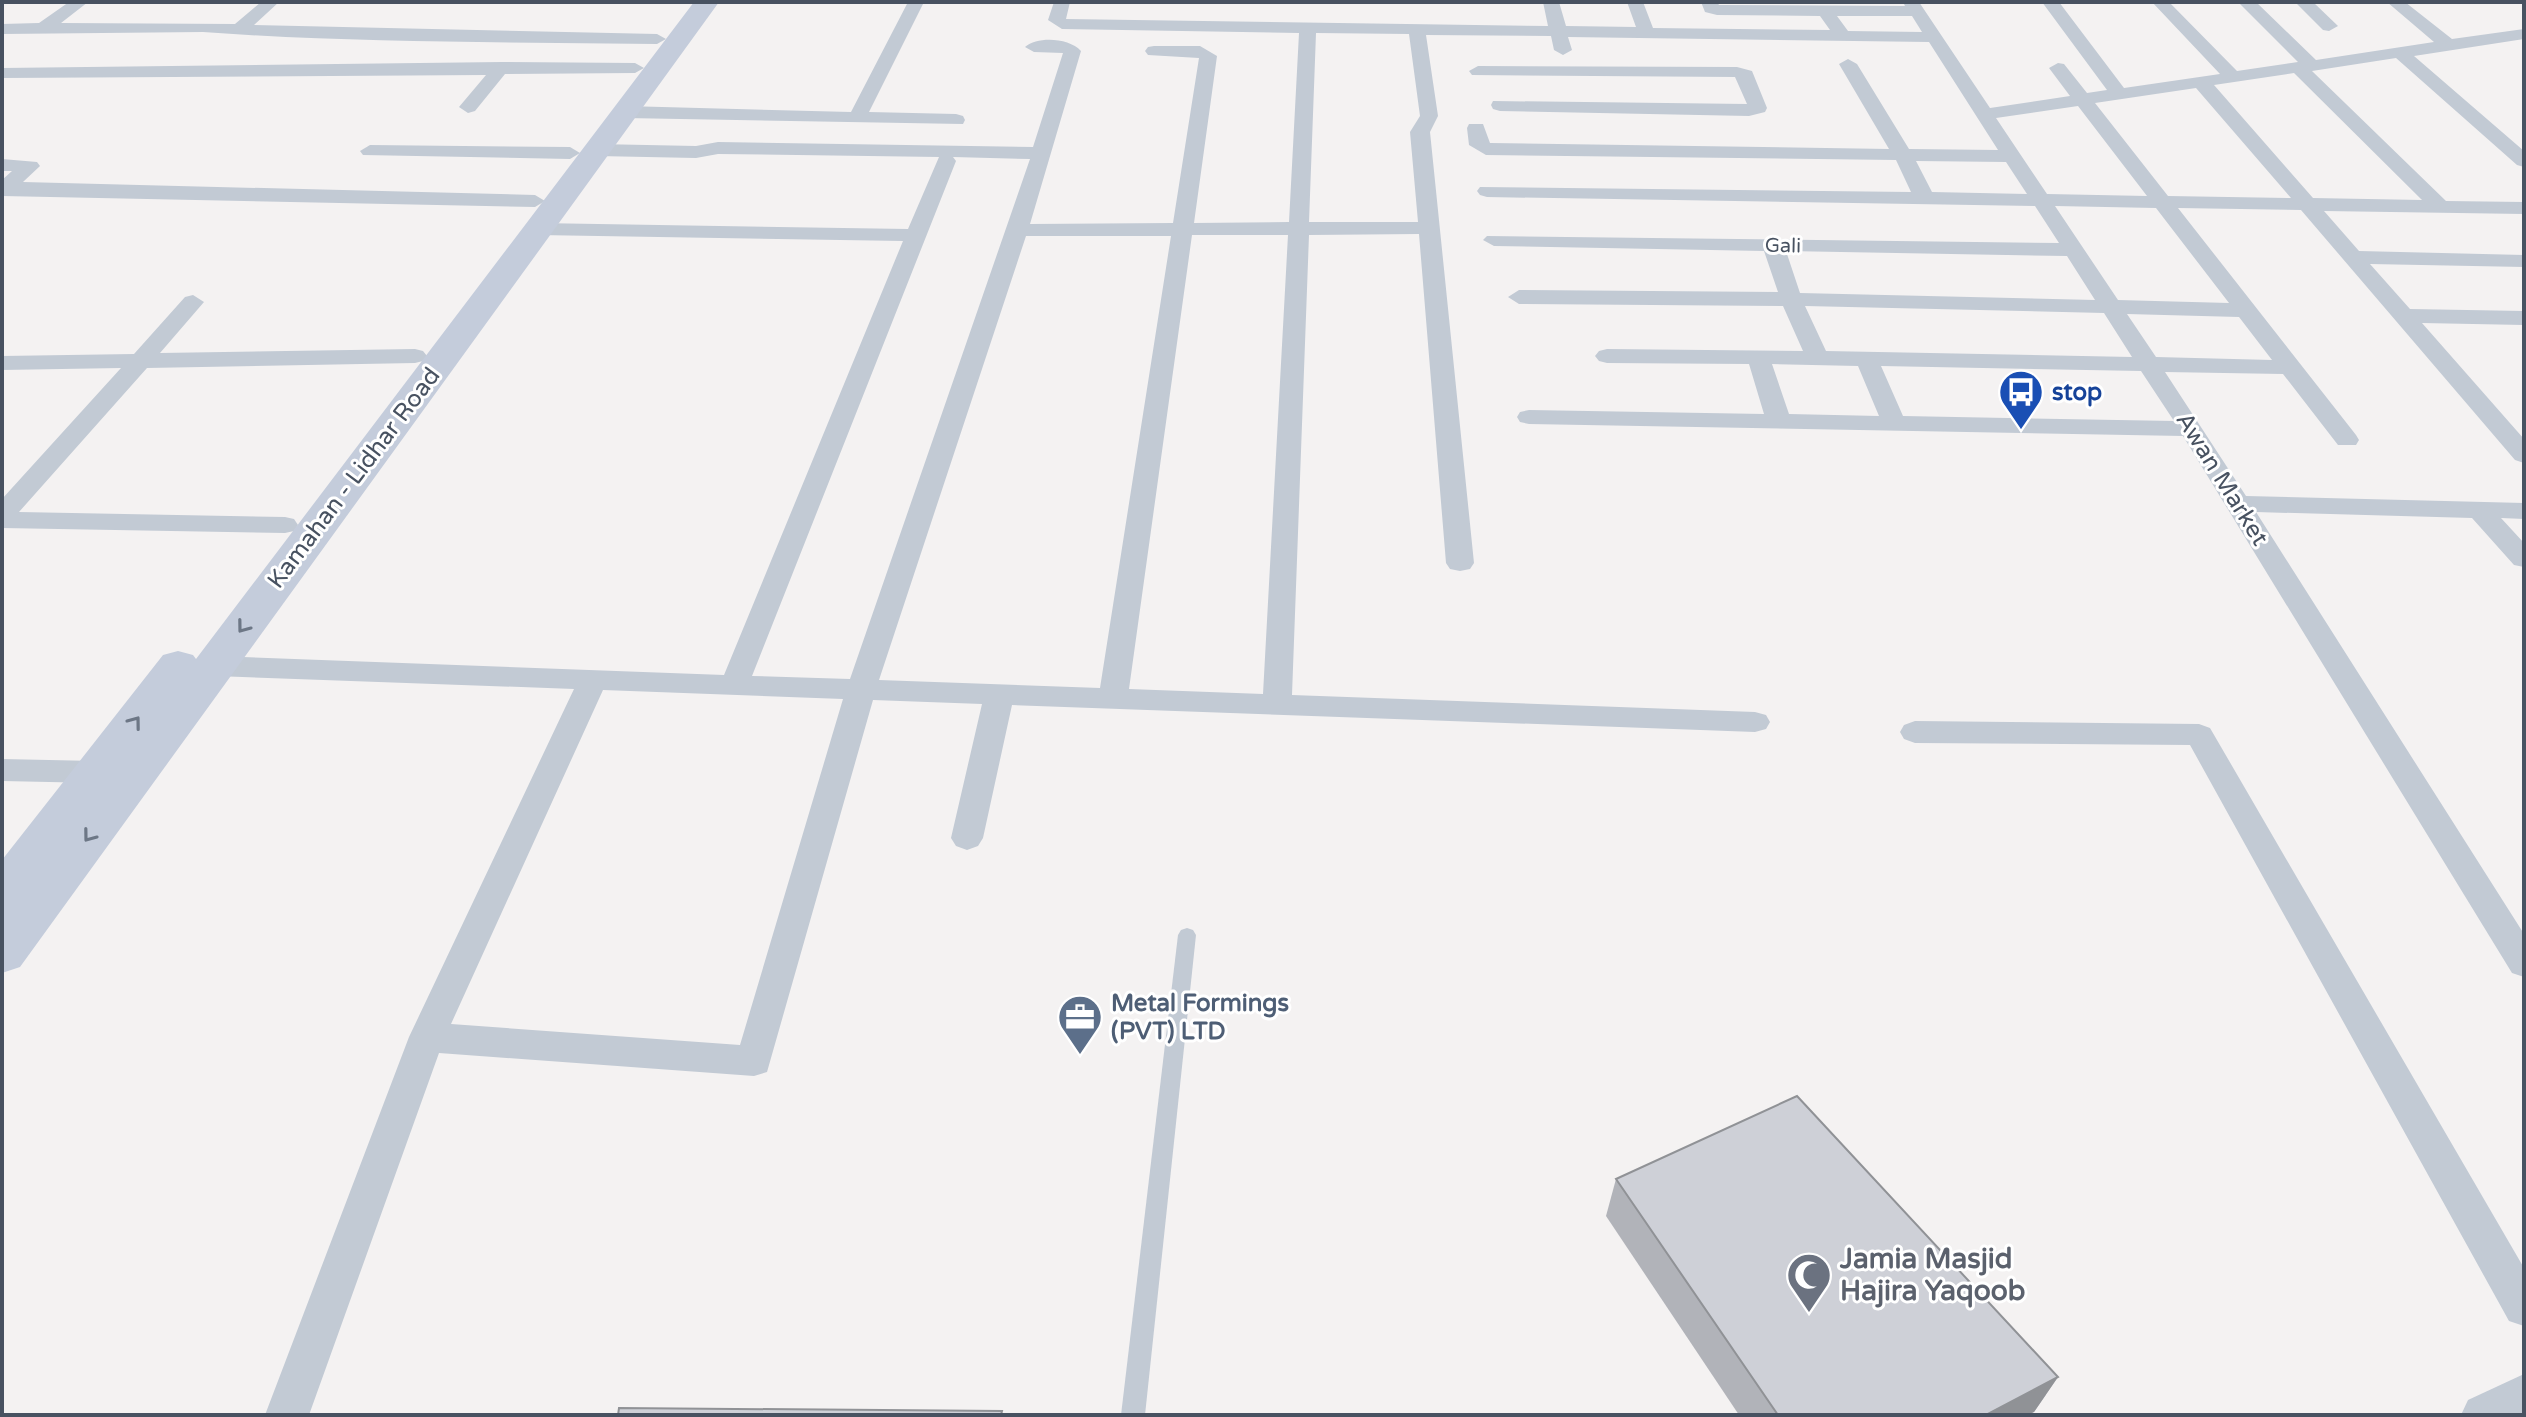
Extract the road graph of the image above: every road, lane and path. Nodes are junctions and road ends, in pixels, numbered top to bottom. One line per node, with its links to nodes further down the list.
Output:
1 (80, 2): 20 (street)
2 (271, 2): 22 (street)
3 (686, 2): 32 (main road, Kamahan - Lidhar Road)
4 (707, 2): 49 (main road, Kamahan - Lidhar Road)
5 (916, 2): 51 (street)
6 (1062, 2): 17 (street)
7 (1551, 2): 23 (street)
8 (1635, 2): 24 (street)
9 (1709, 2): 16 (street)
10 (2050, 2): 44 (street)
11 (2160, 2): 42 (street)
12 (2246, 2): 36 (street)
13 (2303, 2): 18 (street)
14 (2395, 2): 29 (street)
15 (1914, 7): 16 (street); 27 (street, Awan Market)
16 (1825, 11): 26 (street)
17 (1293, 23): 21 (street); 73 (street)
18 (2329, 26)
19 (2, 29): 20 (street)
20 (41, 30): 22 (street)
21 (1417, 30): 23 (street); 74 (street)
22 (236, 32): 32 (street)
23 (1559, 32): 24 (street); 40 (street)
24 (1647, 34): 26 (street)
25 (2524, 34): 28 (street)
26 (1843, 36): 27 (street)
27 (1934, 37): 50 (street, Awan Market)
28 (2500, 38): 29 (street); 34 (street)
29 (2448, 45): 33 (street)
30 (1034, 47): 58 (street)
31 (1154, 51): 76 (street)
32 (646, 53): 37 (street); 57 (main road, Kamahan - Lidhar Road)
33 (2400, 53): 36 (street); 62 (street)
34 (2524, 57)
35 (1848, 64): 59 (street)
36 (2304, 66): 42 (street); 70 (street)
37 (502, 67): 41 (street); 47 (street)
38 (2058, 68): 45 (street)
39 (1478, 71): 40 (street)
40 (1568, 71): 48 (street); 48 (street)
41 (2, 73)
42 (2234, 78): 43 (street)
43 (2201, 82): 44 (street); 69 (street)
44 (2120, 95): 45 (street)
45 (2082, 100): 50 (street); 68 (street)
46 (1500, 105): 48 (street)
47 (468, 107)
48 (1578, 107)
49 (625, 112): 51 (street); 57 (main road, Kamahan - Lidhar Road)
50 (1984, 114): 60 (street, Awan Market)
51 (857, 118): 52 (street)
52 (956, 120)
53 (1476, 128): 59 (street)
54 (2, 148): 56 (street)
55 (370, 151): 57 (street)
56 (26, 152)
57 (584, 152): 58 (street); 72 (main road, Kamahan - Lidhar Road)
58 (1042, 153): 75 (street)
59 (1903, 155): 60 (street); 66 (street)
60 (2010, 156): 67 (street, Awan Market)
61 (946, 161): 77 (street)
62 (2524, 161)
63 (2, 165): 64 (street)
64 (3, 189): 72 (street)
65 (1487, 191): 66 (street)
66 (1924, 197): 67 (street)
67 (2039, 200): 68 (street); 80 (street, Awan Market)
68 (2159, 202): 69 (street); 87 (street)
69 (2308, 205): 70 (street); 81 (street)
70 (2441, 207): 71 (street)
71 (2524, 208)
72 (536, 215): 77 (street); 90 (main road, Kamahan - Lidhar Road); 112 (main road, Kamahan - Lidhar Road, one-way to 112)
73 (1299, 228): 74 (street); 76 (street); 118 (street)
74 (1429, 228): 111 (street)
75 (1018, 230): 76 (street); 115 (street)
76 (1184, 230): 117 (street)
77 (916, 235): 114 (street)
78 (1494, 240): 79 (street, Gali)
79 (1773, 245): 80 (street, Gali); 84 (street)
80 (2073, 250): 86 (street, Awan Market)
81 (2353, 257): 82 (street); 88 (street)
82 (2524, 261)
83 (1519, 297): 84 (street)
84 (1791, 299): 86 (street); 93 (street)
85 (193, 302): 95 (street)
86 (2111, 307): 87 (street); 97 (street, Awan Market)
87 (2244, 310): 98 (street)
88 (2404, 316): 89 (street); 104 (street)
89 (2524, 318)
90 (415, 356): 95 (street); 109 (main road, Kamahan - Lidhar Road)
91 (1607, 356): 92 (street)
92 (1758, 357): 93 (street); 100 (street)
93 (1818, 359): 94 (street)
94 (1867, 360): 97 (street); 101 (street)
95 (141, 361): 96 (street); 108 (street)
96 (2, 363)
97 (2149, 363): 98 (street); 102 (street, Awan Market)
98 (2290, 367): 103 (street)
99 (1529, 417): 100 (street)
100 (1779, 422): 101 (street)
101 (1894, 423): 102 (street)
102 (2191, 429): 105 (street, Awan Market)
103 (2347, 440)
104 (2524, 455)
105 (2238, 504): 106 (street); 127 (street, Awan Market)
106 (2479, 510): 107 (street); 110 (street)
107 (2524, 511)
108 (2, 518): 109 (street)
109 (285, 525): 122 (main road, Kamahan - Lidhar Road, one-way to 109)
110 (2524, 559)
111 (1460, 563)
112 (215, 666): 113 (street); 126 (main road, Kamahan - Lidhar Road, one-way to 126)
113 (594, 678): 114 (street); 128 (street)
114 (734, 685): 115 (street)
115 (861, 689): 116 (street); 128 (street)
116 (999, 694): 117 (street); 123 (street)
117 (1113, 698): 118 (street)
118 (1277, 704): 119 (street)
119 (1755, 722)
120 (1915, 732): 129 (street)
121 (2, 770): 122 (street)
122 (96, 772): 124 (main road, Kamahan - Lidhar Road)
123 (967, 838)
124 (2, 895)
125 (1187, 935): 132 (lane)
126 (2, 953)
127 (2524, 963)
128 (427, 1037): 131 (street)
129 (2524, 1307)
130 (2524, 1395): 133 (street)
131 (287, 1415)
132 (1133, 1415)
133 (2483, 1415)

